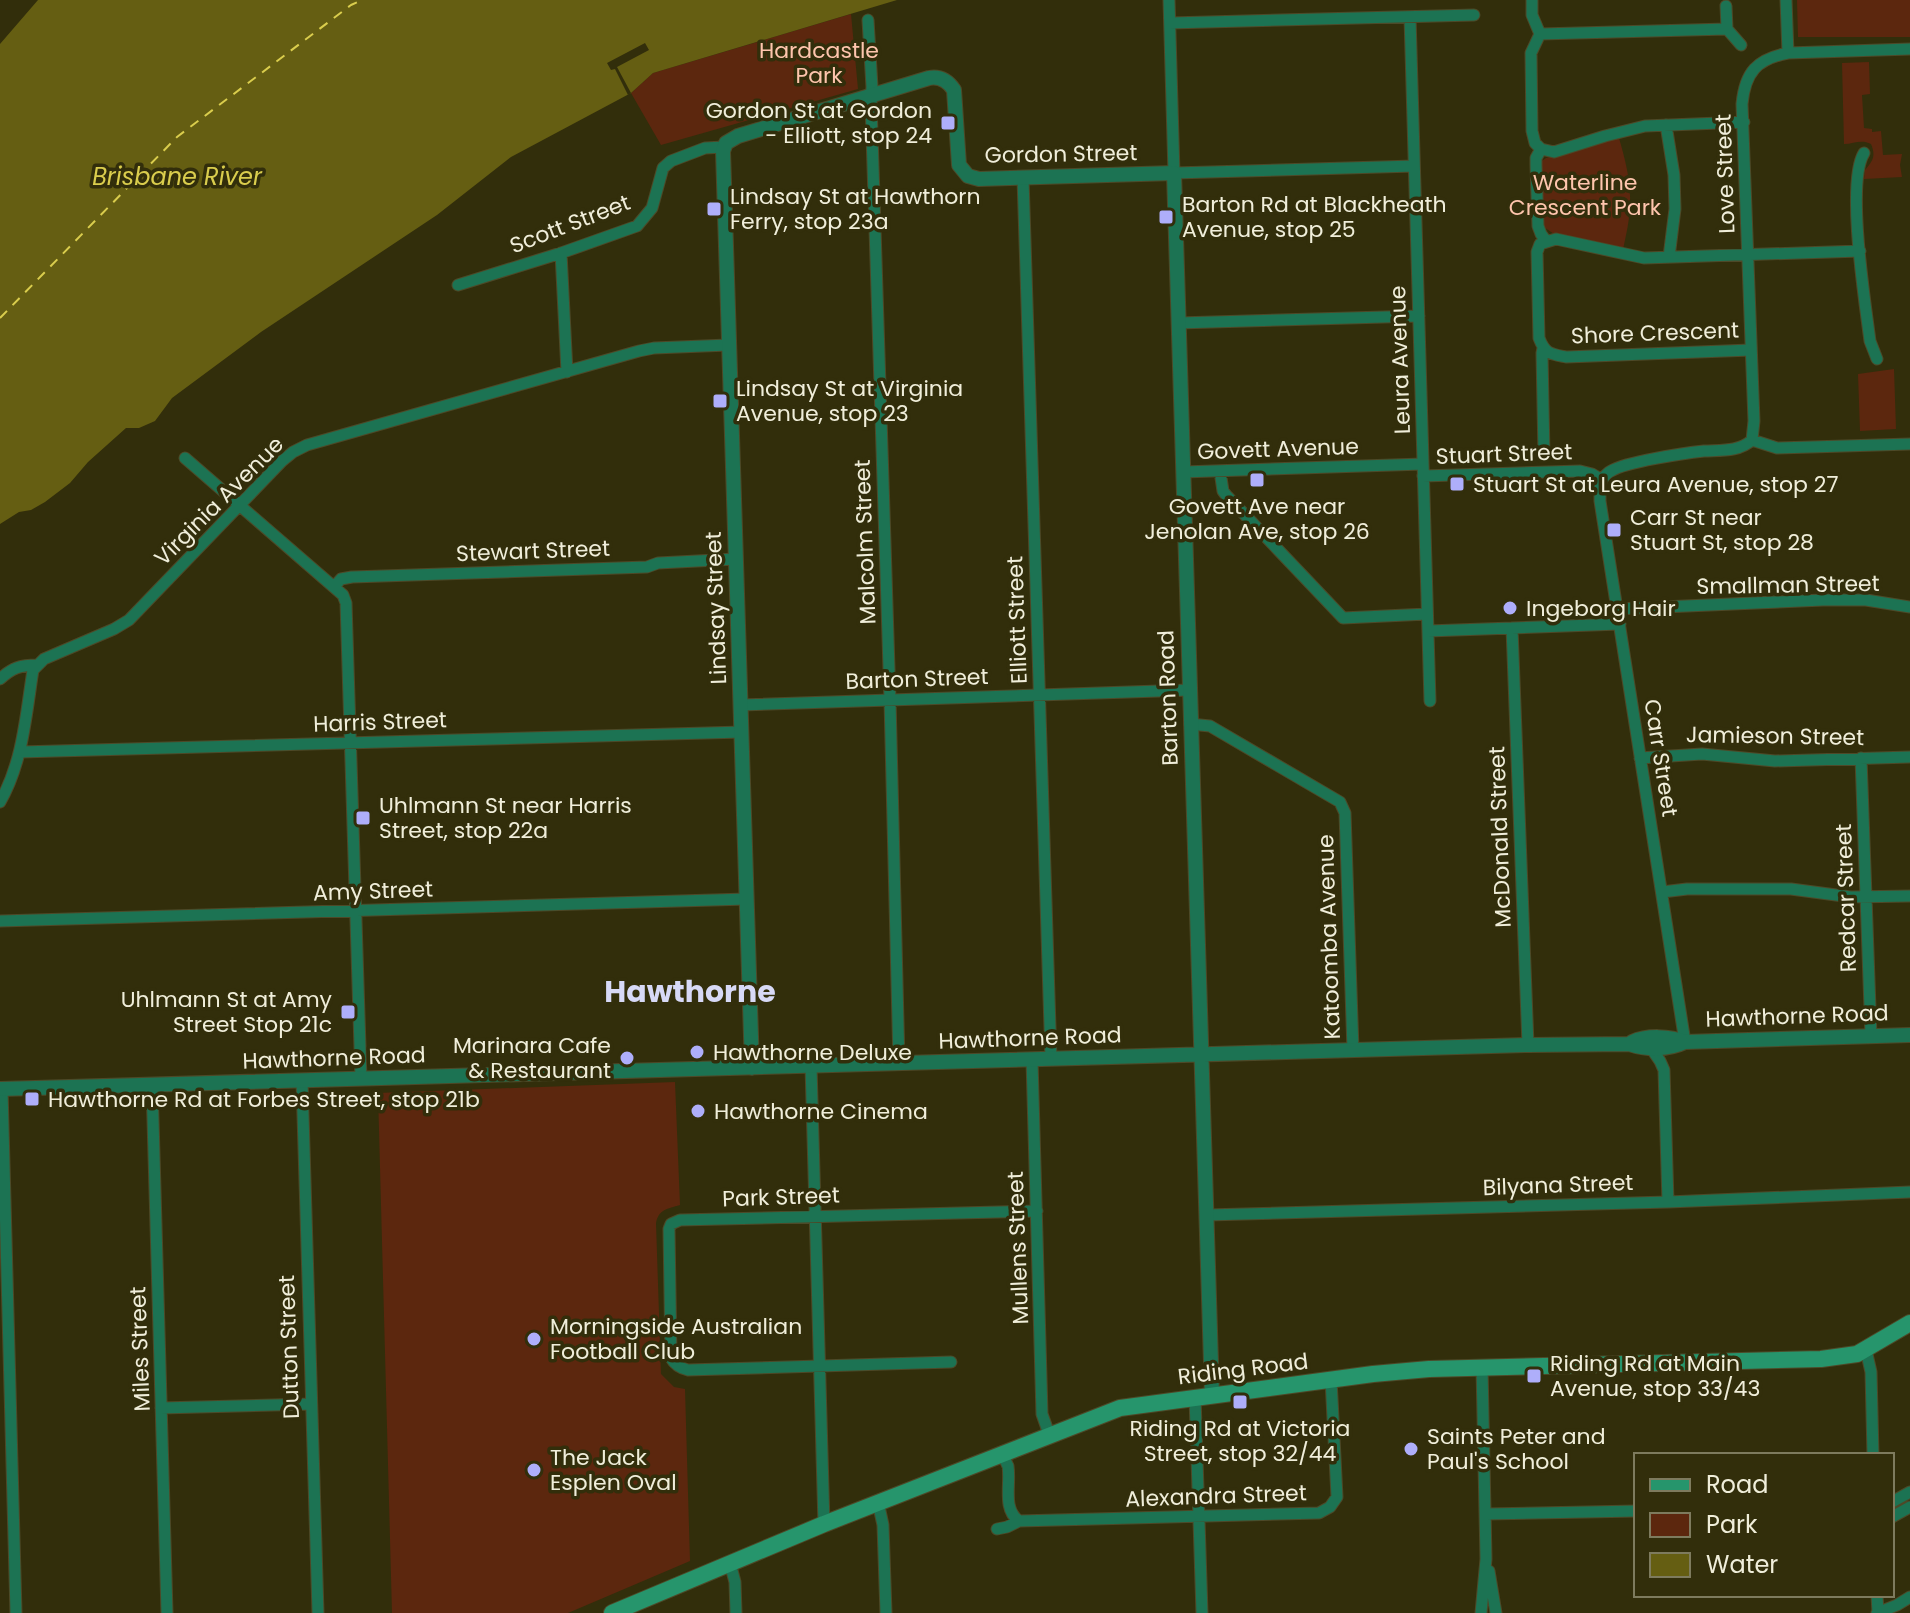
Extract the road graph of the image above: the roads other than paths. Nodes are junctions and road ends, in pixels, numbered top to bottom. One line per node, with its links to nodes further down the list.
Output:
1 (1169, 0): 8 (street, Barton Road)
2 (1532, 0): 10 (street)
3 (1786, 0): 13 (street)
4 (1726, 6): 9 (street)
5 (1474, 15): 6 (street)
6 (1410, 17): 8 (street); 20 (street, Leura Avenue)
7 (868, 20): 14 (street, Malcolm Street)
8 (1170, 23): 22 (street, Barton Road)
9 (1727, 29): 10 (street); 11 (street)
10 (1540, 34): 18 (street)
11 (1741, 45)
12 (1910, 49): 13 (street, Love Street)
13 (1788, 53): 15 (street, Love Street)
14 (872, 95): 17 (street, Gordon Street); 23 (street, Gordon Street); 58 (street, Malcolm Street)
15 (1744, 122): 16 (street); 27 (street, Love Street)
16 (1666, 125): 18 (street); 28 (street)
17 (724, 147): 21 (street, Gordon Street); 32 (street, Lindsay Street)
18 (1541, 149): 24 (street)
19 (1864, 153): 25 (street)
20 (1414, 166): 22 (street, Gordon Street); 30 (street, Leura Avenue)
21 (663, 168): 26 (street, Scott Street)
22 (1174, 173): 23 (street, Gordon Street); 31 (street, Barton Road)
23 (1023, 178): 57 (street, Elliott Street)
24 (1546, 241): 28 (street); 33 (street, Shore Crescent)
25 (1860, 251): 27 (street); 35 (street)
26 (561, 253): 29 (street, Scott Street); 36 (street)
27 (1748, 255): 28 (street); 34 (street, Love Street)
28 (1669, 257)
29 (458, 285)
30 (1419, 316): 31 (street); 41 (street, Leura Avenue)
31 (1178, 323): 43 (street, Barton Road)
32 (728, 345): 36 (street, Virginia Avenue); 46 (street, Lindsay Street)
33 (1543, 348): 34 (street, Shore Crescent); 39 (street)
34 (1751, 350): 37 (street, Love Street)
35 (1877, 359)
36 (567, 372): 45 (street, Virginia Avenue)
37 (1752, 440): 38 (street, Stuart Street); 44 (street, Stuart Street)
38 (1910, 444)
39 (1544, 455)
40 (185, 458): 45 (street)
41 (1423, 470): 42 (street, Govett Avenue); 44 (street, Stuart Street); 50 (street, Leura Avenue)
42 (1220, 471): 43 (street, Govett Avenue); 50 (street)
43 (1183, 472): 56 (street, Barton Road)
44 (1602, 480): 49 (street, Carr Street)
45 (239, 505): 47 (street); 54 (street, Virginia Avenue)
46 (736, 559): 47 (street, Stewart Street); 60 (street, Lindsay Street)
47 (334, 587): 63 (street)
48 (1910, 607): 49 (street, Smallman Street)
49 (1617, 609): 51 (street, Carr Street)
50 (1427, 614): 53 (street, Leura Avenue)
51 (1620, 624): 52 (street); 66 (street, Carr Street)
52 (1512, 628): 53 (street); 79 (street, McDonald Street)
53 (1428, 631): 59 (street, Leura Avenue)
54 (37, 665): 55 (street, Virginia Avenue); 64 (street)
55 (0, 679)
56 (1189, 690): 57 (street, Barton Street); 61 (street, Barton Road)
57 (1039, 695): 58 (street, Barton Street); 83 (street, Elliott Street)
58 (890, 700): 60 (street, Barton Street); 85 (street, Malcolm Street)
59 (1430, 701)
60 (741, 705): 62 (street, Lindsay Street)
61 (1190, 724): 81 (street, Katoomba Avenue); 82 (street, Barton Road)
62 (742, 732): 63 (street, Harris Street); 72 (street, Lindsay Street)
63 (350, 744): 64 (street, Harris Street); 73 (street)
64 (20, 752): 68 (street)
65 (1910, 757): 67 (street, Jamieson Street)
66 (1640, 758): 67 (street, Jamieson Street); 69 (street, Carr Street)
67 (1861, 758): 71 (street, Redcar Street)
68 (0, 802)
69 (1662, 892): 71 (street); 77 (street, Carr Street)
70 (1910, 896): 71 (street)
71 (1866, 898): 76 (street, Redcar Street)
72 (747, 899): 73 (street, Amy Street); 87 (street, Lindsay Street)
73 (356, 911): 74 (street, Amy Street); 88 (street)
74 (0, 921)
75 (1910, 1035): 76 (street, Hawthorne Road)
76 (1871, 1036): 77 (street, Hawthorne Road)
77 (1685, 1042): 78 (street, Hawthorne Road); 80 (street, Hawthorne Road)
78 (1629, 1044): 79 (street, Hawthorne Road); 80 (street, Hawthorne Road)
79 (1528, 1045): 81 (street, Hawthorne Road)
80 (1651, 1048): 93 (street)
81 (1353, 1050): 82 (street, Hawthorne Road)
82 (1202, 1055): 83 (street, Hawthorne Road); 95 (street, Barton Road)
83 (1051, 1059): 84 (street, Hawthorne Road)
84 (1032, 1060): 85 (street, Hawthorne Road); 94 (street, Mullens Street)
85 (899, 1063): 86 (street, Hawthorne Road)
86 (811, 1066): 87 (street, Hawthorne Road); 96 (street)
87 (752, 1068): 88 (street, Hawthorne Road)
88 (361, 1079): 89 (street, Hawthorne Road)
89 (302, 1081): 90 (street, Hawthorne Road); 107 (street, Dutton Street)
90 (152, 1084): 91 (street, Hawthorne Road); 108 (street, Miles Street)
91 (1, 1089): 97 (street)
92 (1910, 1192): 93 (street, Bilyana Street)
93 (1668, 1202): 95 (street, Bilyana Street)
94 (1037, 1211): 96 (street, Park Street); 109 (street, Mullens Street)
95 (1207, 1215): 105 (street, Barton Road)
96 (815, 1216): 101 (street); 101 (street, Park Street)
97 (4, 1238): 104 (street)
98 (1910, 1323): 99 (main road, Riding Road)
99 (1866, 1350): 102 (main road, Riding Road); 111 (street)
100 (951, 1362): 101 (street)
101 (820, 1366): 117 (street)
102 (1482, 1367): 103 (main road, Riding Road); 114 (street)
103 (1331, 1379): 105 (main road, Riding Road); 115 (street, Alexandra Street)
104 (5, 1390): 119 (street)
105 (1212, 1395): 106 (main road, Riding Road)
106 (1195, 1397): 109 (main road, Riding Road); 115 (street)
107 (311, 1404): 108 (street); 126 (street, Dutton Street)
108 (161, 1408): 125 (street, Miles Street)
109 (1049, 1434): 110 (main road, Riding Road)
110 (1003, 1453): 112 (main road, Riding Road); 116 (street)
111 (1873, 1453)
112 (878, 1502): 117 (main road, Riding Road); 129 (street)
113 (1634, 1511): 114 (street)
114 (1486, 1514): 121 (street)
115 (1199, 1517): 116 (street, Alexandra Street); 130 (street)
116 (1019, 1521): 118 (street, Alexandra Street)
117 (824, 1524): 122 (main road, Riding Road)
118 (997, 1529)
119 (14, 1539): 120 (street); 124 (street)
120 (0, 1540)
121 (1486, 1559): 131 (street); 132 (street)
122 (730, 1563): 127 (main road, Riding Road); 128 (street)
123 (1910, 1597): 133 (street)
124 (16, 1613)
125 (167, 1613)
126 (318, 1613)
127 (612, 1613)
128 (736, 1613)
129 (886, 1613)
130 (1202, 1613)
131 (1481, 1613)
132 (1496, 1613)
133 (1878, 1613)

